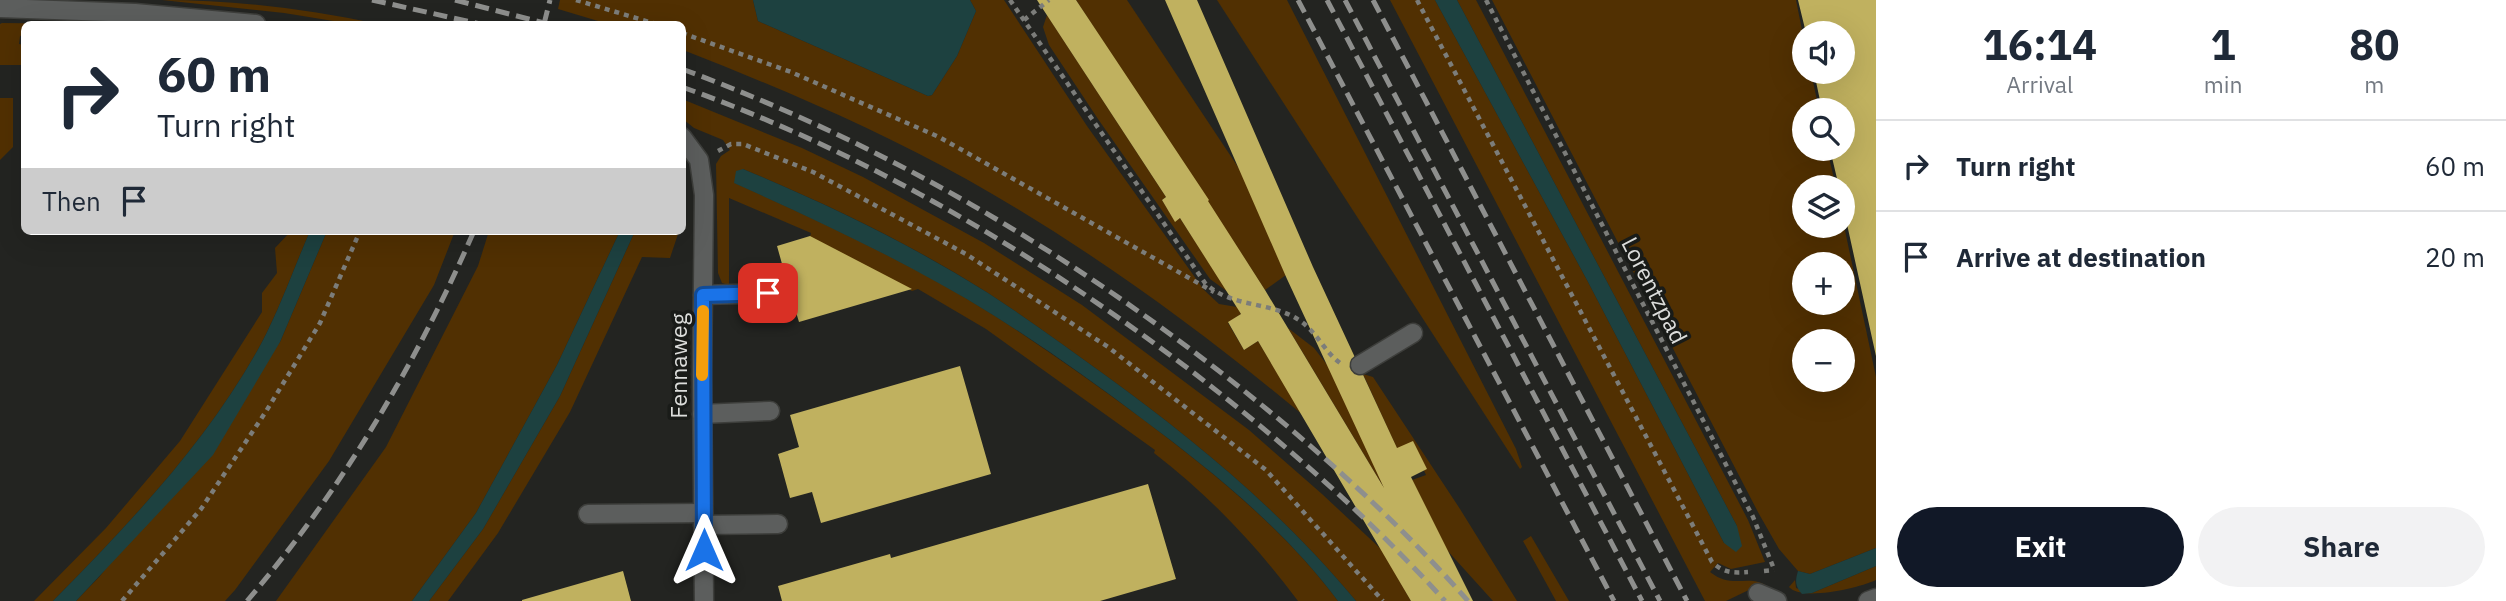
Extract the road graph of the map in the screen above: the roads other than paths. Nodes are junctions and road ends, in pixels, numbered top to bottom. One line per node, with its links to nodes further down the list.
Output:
1 (0, 8): 2 (street)
2 (223, 21)
3 (686, 142): 5 (street, Fennaweg)
4 (768, 293): 5 (street)
5 (703, 295): 9 (street, Fennaweg)
6 (1413, 333): 7 (street)
7 (1360, 365)
8 (770, 411): 9 (street)
9 (702, 414): 11 (street, Fennaweg)
10 (588, 514): 11 (street)
11 (703, 519): 12 (street); 15 (street, Fennaweg)
12 (778, 523)
13 (1758, 593): 16 (street)
14 (1876, 598): 17 (street)
15 (704, 601)
16 (1777, 601)
17 (1868, 601)

